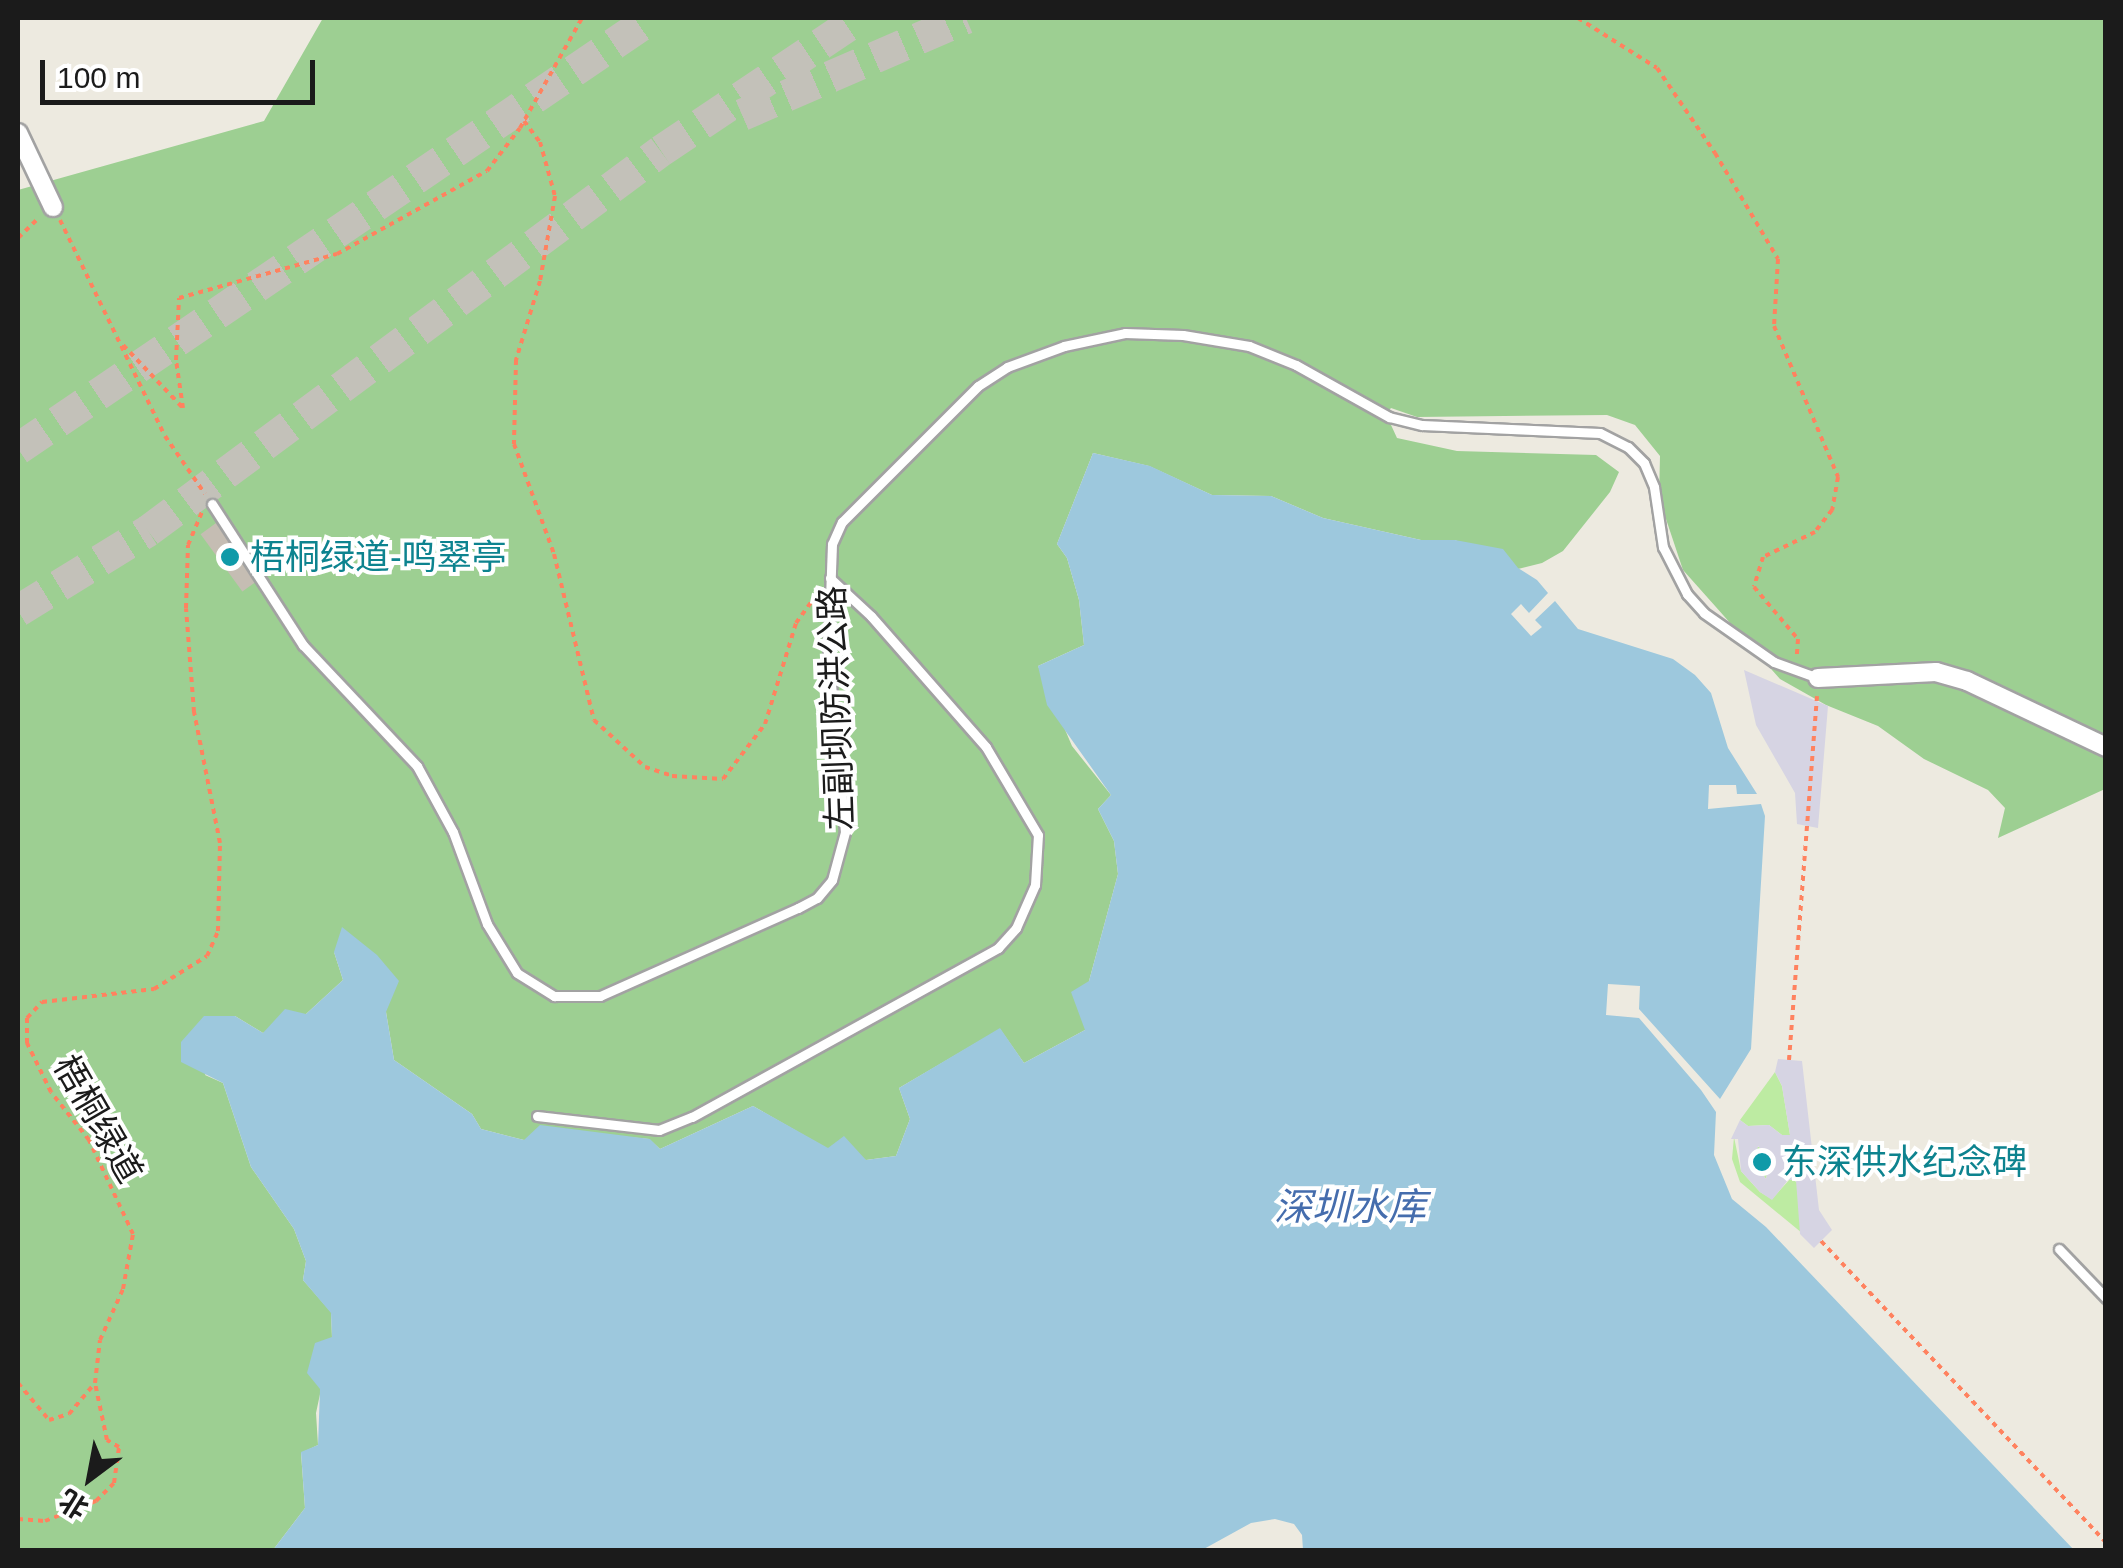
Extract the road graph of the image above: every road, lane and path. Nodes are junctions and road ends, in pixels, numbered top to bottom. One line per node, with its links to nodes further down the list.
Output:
1 (582, 18): 3 (path)
2 (1578, 18): 10 (path)
3 (524, 121): 7 (path); 9 (path)
4 (18, 133): 5 (street)
5 (53, 207): 6 (path); 7 (path)
6 (18, 238)
7 (119, 341): 8 (path)
8 (212, 504): 9 (lane, 左副坝防洪公路); 18 (path, 梧桐绿道)
9 (830, 578): 10 (lane, 左副坝防洪公路); 14 (lane)
10 (1795, 672): 11 (lane, 左副坝防洪公路)
11 (1818, 678): 12 (street, 左副坝防洪公路); 13 (path)
12 (2106, 747)
13 (1789, 1060)
14 (537, 1116)
15 (1821, 1241): 21 (path)
16 (2060, 1249): 17 (lane)
17 (2106, 1298)
18 (95, 1383): 19 (path); 20 (path, 梧桐绿道)
19 (18, 1384)
20 (18, 1519)
21 (2106, 1542)

